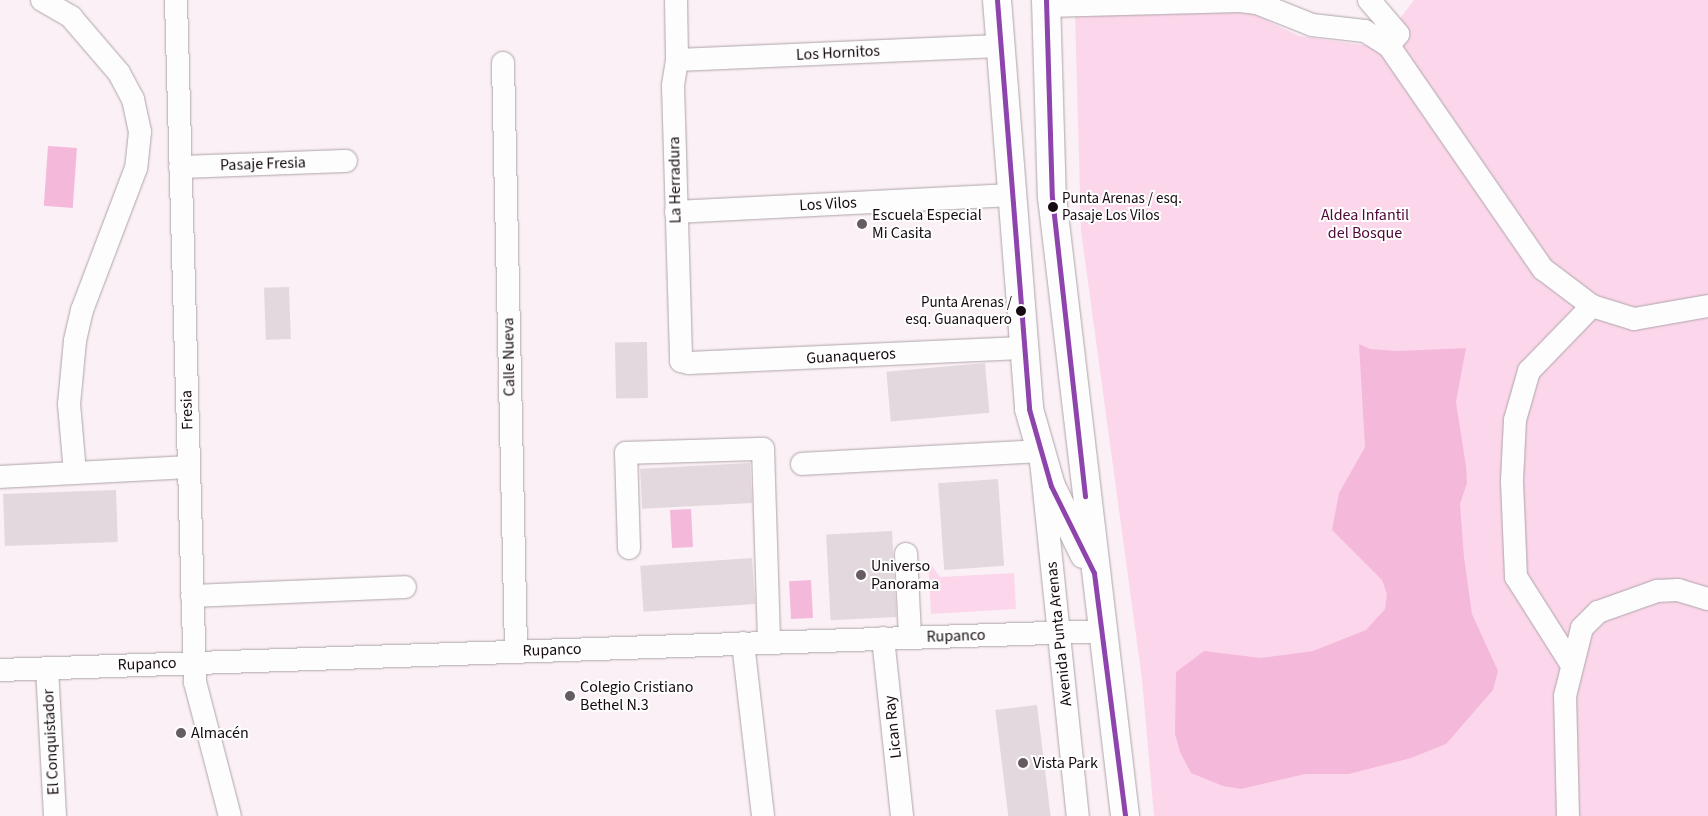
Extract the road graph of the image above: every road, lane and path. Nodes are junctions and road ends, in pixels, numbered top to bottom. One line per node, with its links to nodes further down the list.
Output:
1 (42, 0): 24 (street)
2 (176, 0): 14 (street, Fresia)
3 (676, 0): 11 (street, La Herradura)
4 (997, 0): 9 (main road, Avenida Punta Arenas)
5 (1240, 0): 7 (street); 10 (street)
6 (1370, 0): 10 (street)
7 (1181, 1): 8 (street)
8 (1046, 3): 28 (main road, Avenida Punta Arenas)
9 (999, 46): 11 (street, Los Hornitos); 15 (main road, Avenida Punta Arenas)
10 (1389, 46): 17 (street)
11 (678, 60): 16 (street, La Herradura)
12 (503, 63): 38 (street, Calle Nueva)
13 (346, 161): 14 (street, Pasaje Fresia)
14 (180, 167): 23 (street, Fresia)
15 (1011, 195): 16 (street, Los Vilos); 19 (main road, Avenida Punta Arenas)
16 (676, 212): 20 (street, La Herradura)
17 (1592, 306): 18 (street); 40 (street)
18 (1708, 306)
19 (1022, 348): 20 (street, Guanaqueros); 21 (main road, Avenida Punta Arenas)
20 (681, 360)
21 (1040, 451): 22 (street); 28 (main road, Avenida Punta Arenas); 33 (street, Avenida Punta Arenas)
22 (802, 464)
23 (188, 467): 24 (street); 30 (street, Fresia)
24 (75, 473): 25 (street)
25 (0, 477)
26 (629, 548): 36 (street)
27 (906, 554): 34 (street)
28 (1094, 573): 32 (main road, Avenida Punta Arenas)
29 (405, 587): 30 (street)
30 (192, 596): 39 (street, Fresia)
31 (1708, 599): 40 (street)
32 (1104, 631): 33 (street, Rupanco); 48 (main road, Avenida Punta Arenas)
33 (1059, 632): 34 (street, Rupanco); 47 (street, Avenida Punta Arenas)
34 (910, 637): 35 (street, Rupanco)
35 (883, 638): 36 (street, Rupanco); 46 (street, Lican Ray)
36 (769, 642): 37 (street, Rupanco)
37 (743, 643): 38 (street, Rupanco); 45 (street)
38 (516, 651): 39 (street, Rupanco)
39 (193, 662): 41 (street, Rupanco); 44 (street, Fresia)
40 (1570, 662): 49 (street)
41 (47, 668): 42 (street, Rupanco); 43 (street, El Conquistador)
42 (0, 670)
43 (55, 816)
44 (230, 816)
45 (763, 816)
46 (902, 816)
47 (1078, 816)
48 (1126, 816)
49 (1568, 816)

